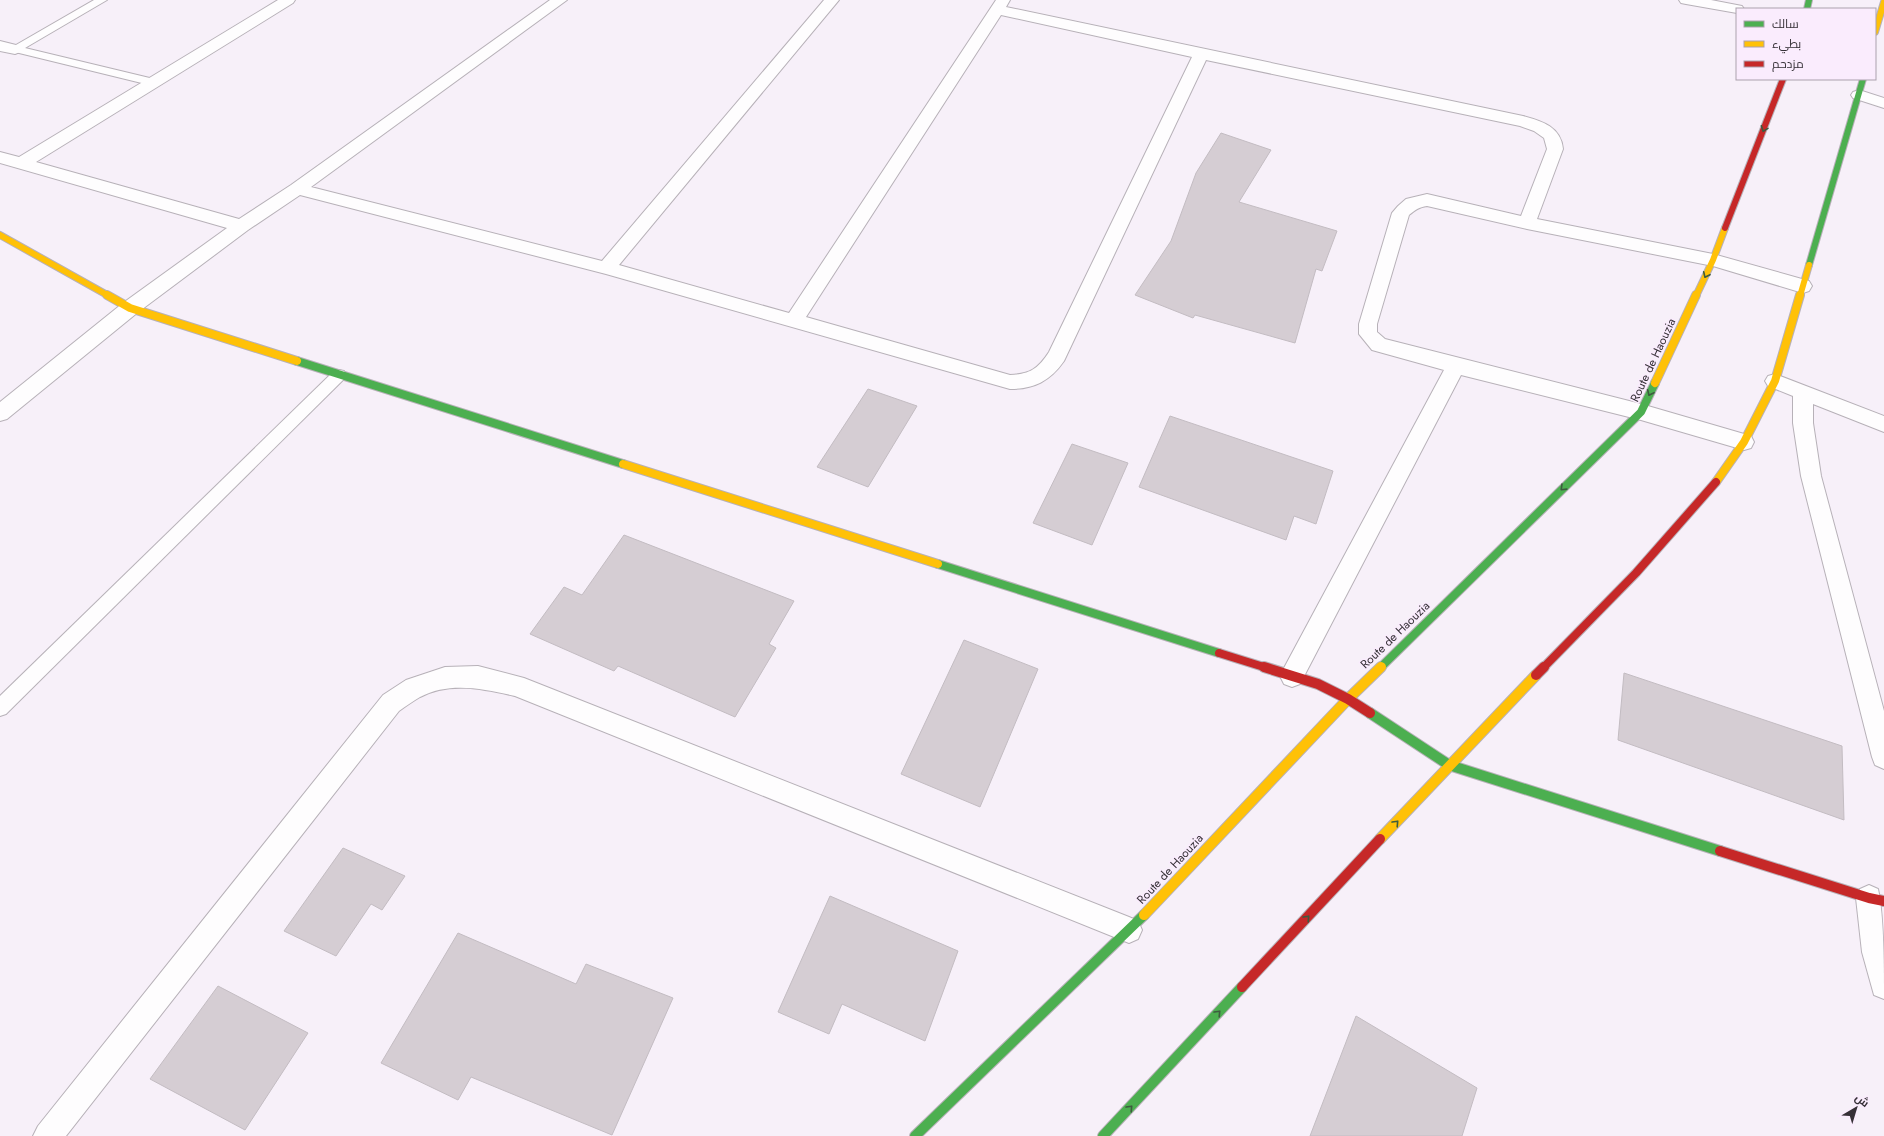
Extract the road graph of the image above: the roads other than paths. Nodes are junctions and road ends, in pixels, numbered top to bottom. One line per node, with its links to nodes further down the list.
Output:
1 (102, 0): 11 (lane)
2 (288, 0): 15 (street)
3 (560, 0): 22 (street)
4 (832, 0): 27 (street)
5 (1686, 0): 8 (street)
6 (1884, 2): 9 (street)
7 (1000, 5): 12 (street); 30 (street)
8 (1736, 9)
9 (1876, 29)
10 (0, 46): 11 (street)
11 (15, 49): 15 (lane)
12 (1201, 54): 23 (street); 30 (street)
13 (1783, 80): 19 (street, Route de Haouzia)
14 (1863, 80): 17 (street)
15 (154, 82): 21 (street)
16 (1768, 92): 19 (street)
17 (1859, 96): 18 (street); 28 (street)
18 (1884, 103)
19 (1771, 112): 26 (street, Route de Haouzia, one-way to 26)
20 (0, 157): 21 (street)
21 (21, 163): 24 (street)
22 (297, 189): 24 (street); 27 (street)
23 (1527, 223): 26 (street); 31 (street)
24 (242, 226): 29 (street)
25 (0, 235): 29 (street)
26 (1713, 260): 28 (street); 35 (street, Route de Haouzia, one-way to 35)
27 (606, 268): 30 (street)
28 (1803, 286): 33 (street)
29 (130, 308): 32 (street); 36 (street)
30 (794, 320)
31 (1456, 366): 35 (street); 39 (street)
32 (339, 375): 39 (street); 41 (lane)
33 (1775, 381): 34 (street); 38 (street)
34 (1803, 394): 37 (street); 42 (street)
35 (1641, 412): 38 (street); 40 (street, Route de Haouzia, one-way to 40)
36 (0, 413)
37 (1884, 424)
38 (1744, 442): 44 (street)
39 (1292, 676): 40 (street)
40 (1348, 699): 44 (street); 46 (street, Route de Haouzia)
41 (0, 708)
42 (1880, 724): 43 (street)
43 (1884, 757)
44 (1449, 765): 45 (street); 50 (street, one-way to 44)
45 (1876, 899): 47 (street)
46 (1129, 930): 48 (street); 49 (street, Route de Haouzia)
47 (1884, 985)
48 (48, 1136)
49 (915, 1136)
50 (1103, 1136)

